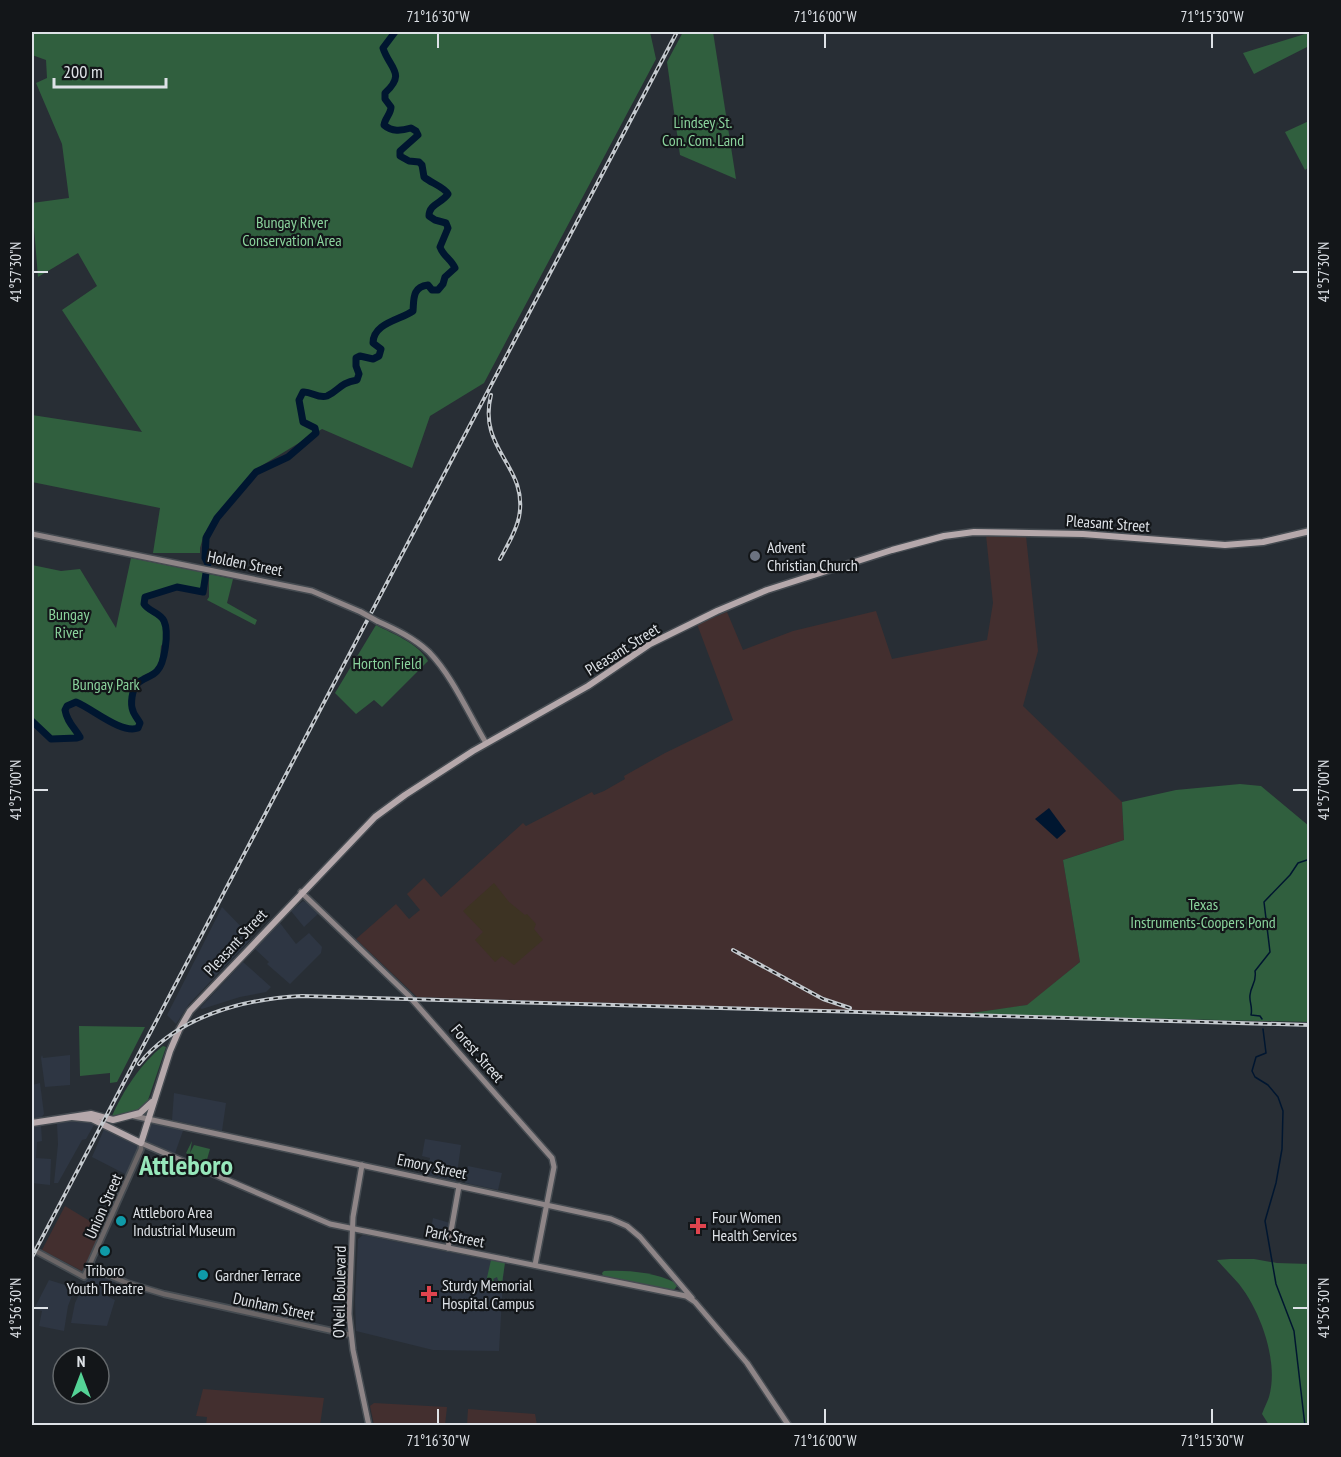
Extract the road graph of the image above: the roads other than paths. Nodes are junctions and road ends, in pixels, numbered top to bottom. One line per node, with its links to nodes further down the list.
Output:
1 (1310, 531): 3 (highway, Pleasant Street)
2 (32, 534): 3 (main road, Holden Street, bridge)
3 (486, 742): 4 (highway, Pleasant Street)
4 (301, 892): 5 (highway, Pleasant Street); 14 (main road, Forest Street)
5 (154, 1099): 7 (highway); 8 (highway, Pleasant Street)
6 (72, 1117): 7 (highway, Park Street); 9 (highway, Park Street); 10 (highway, Park Street)
7 (125, 1117): 8 (main road, Emory Street); 10 (highway)
8 (149, 1118): 11 (highway, Pleasant Street); 12 (main road, Emory Street)
9 (32, 1123)
10 (123, 1133): 11 (highway, Park Street)
11 (141, 1143): 15 (main road, Park Street); 19 (street, Union Street)
12 (362, 1165): 13 (main road, Emory Street); 15 (main road, O'Neil Boulevard)
13 (459, 1186): 14 (main road, Emory Street); 16 (main road)
14 (547, 1205): 18 (main road, Forest Street); 20 (main road, Emory Street)
15 (353, 1229): 16 (main road, Park Street); 23 (main road, O'Neil Boulevard)
16 (448, 1248): 18 (main road, Park Street)
17 (32, 1249): 19 (street, Union Street)
18 (535, 1265): 21 (main road, Park Street)
19 (89, 1267): 23 (street, Dunham Street)
20 (680, 1283): 21 (main road); 22 (main road, Emory Street)
21 (675, 1293): 22 (main road, Park Street)
22 (695, 1302): 25 (main road, Park Street)
23 (351, 1335): 24 (main road, O'Neil Boulevard)
24 (369, 1425)
25 (789, 1425)

